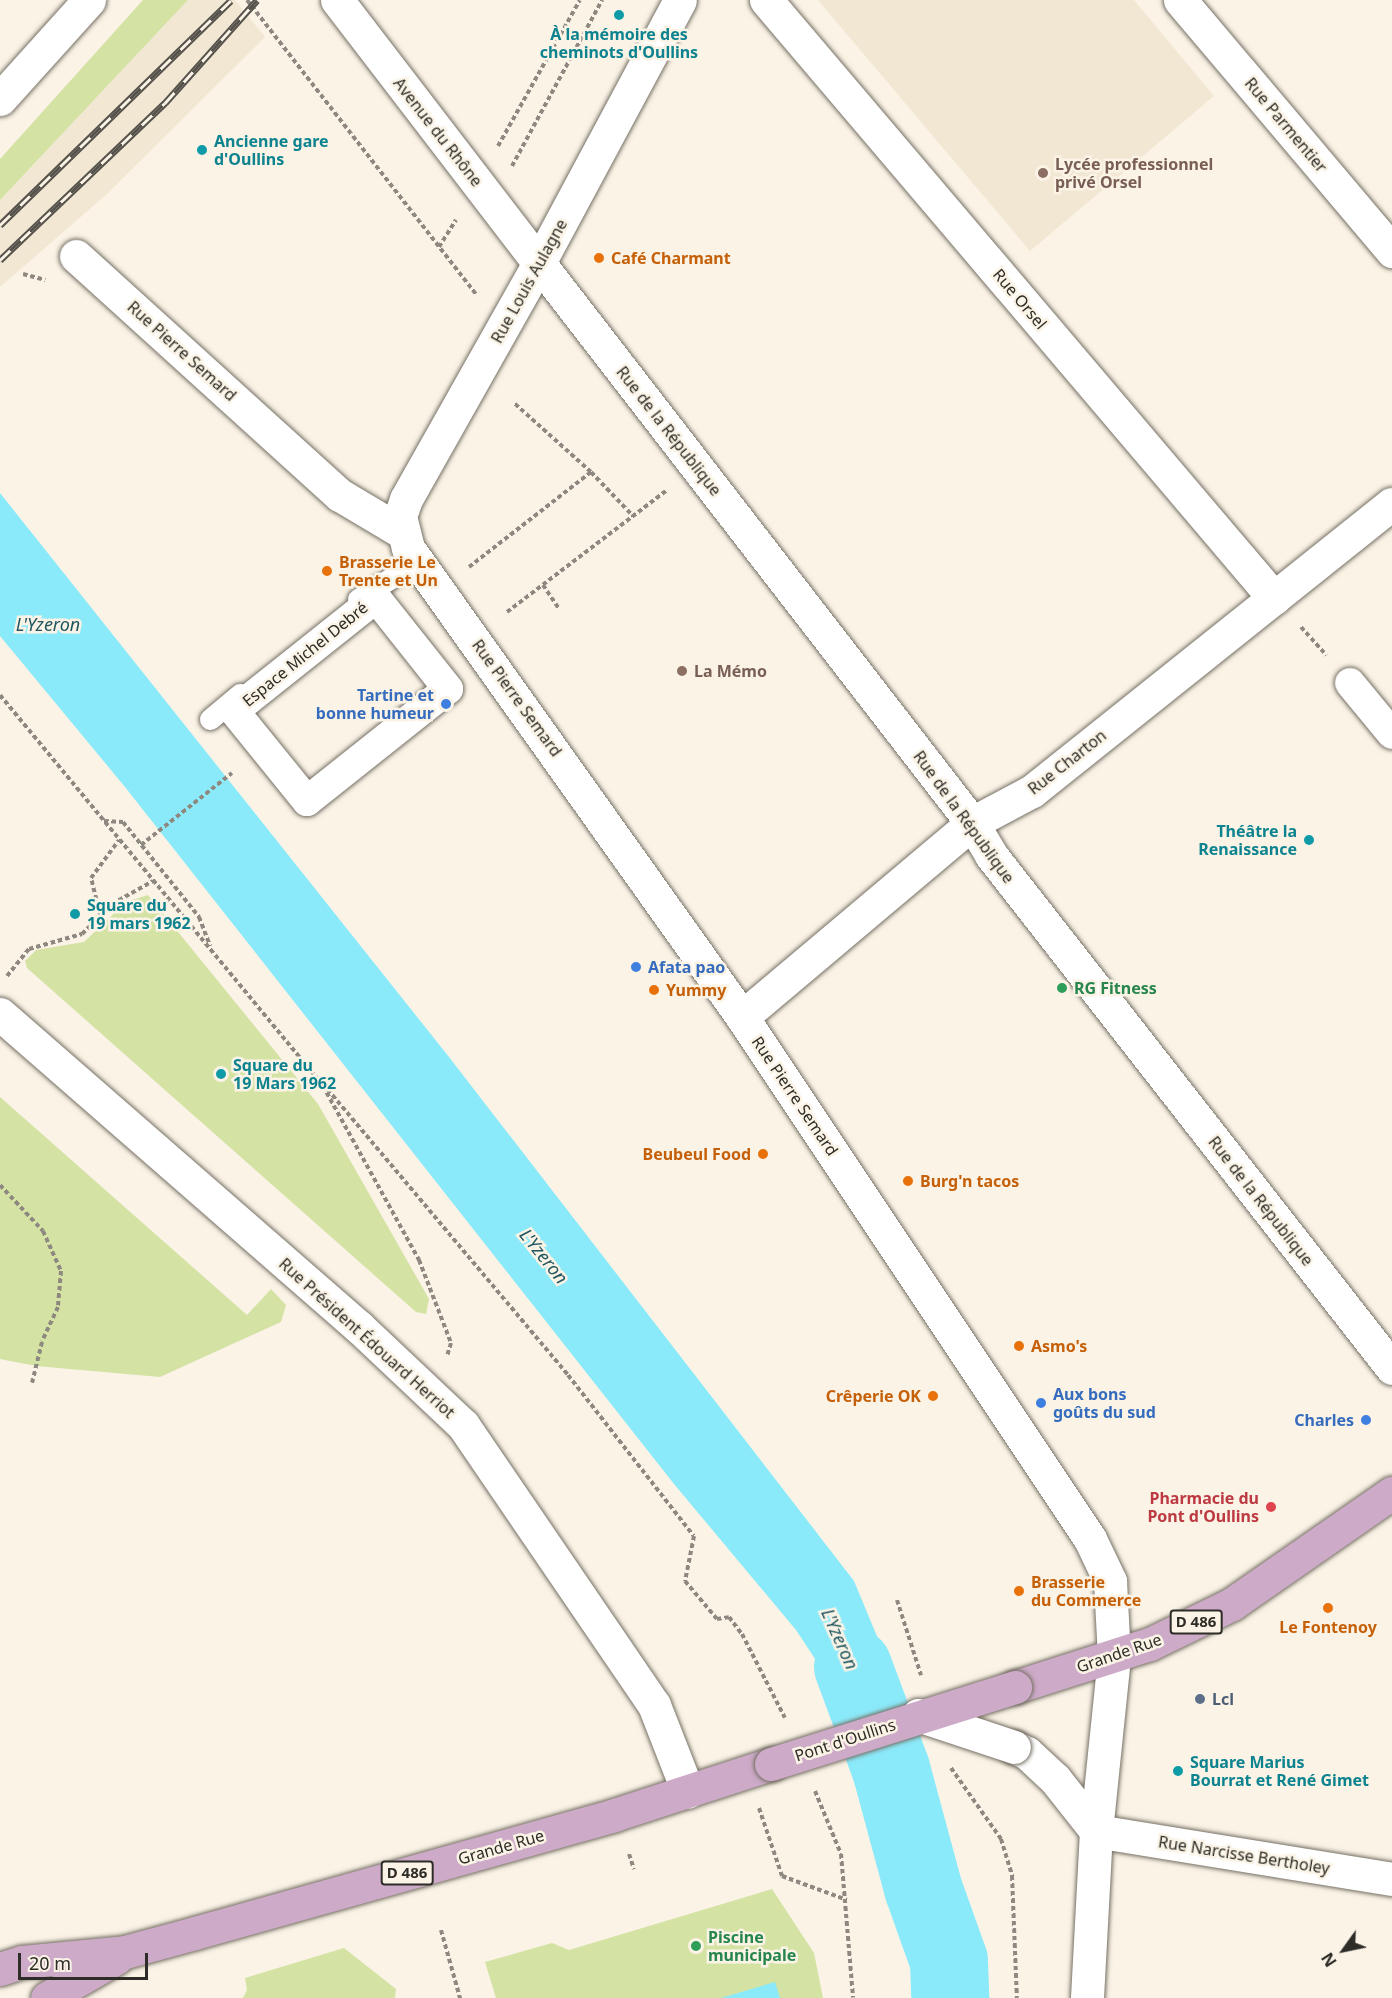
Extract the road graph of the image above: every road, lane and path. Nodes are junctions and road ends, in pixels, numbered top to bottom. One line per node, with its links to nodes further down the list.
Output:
1 (89, 0): 9 (street)
2 (247, 0): 12 (path)
3 (337, 0): 11 (street, Avenue du Rhône)
4 (580, 0): 11 (path)
5 (602, 0): 10 (path)
6 (680, 0): 15 (street, Rue Louis Aulagne)
7 (766, 0): 28 (street, Rue Orsel)
8 (1180, 0): 13 (street, Rue Parmentier)
9 (0, 99)
10 (510, 169)
11 (478, 184): 12 (path); 15 (street, Avenue du Rhône)
12 (439, 248): 18 (path)
13 (1392, 251)
14 (76, 256): 24 (street, Rue Pierre Semard)
15 (539, 263): 18 (street, Rue Louis Aulagne); 20 (street, Rue de la République)
16 (23, 274): 17 (path)
17 (54, 281)
18 (503, 328): 24 (street, Rue Louis Aulagne)
19 (513, 402): 21 (path)
20 (697, 467): 23 (path); 38 (street, Rue de la République)
21 (591, 472): 23 (path); 26 (path)
22 (1392, 504): 28 (street, Rue Charton)
23 (633, 516): 27 (path)
24 (402, 532): 25 (street)
25 (416, 562): 34 (lane); 46 (street, Rue Pierre Semard)
26 (465, 571)
27 (543, 585): 29 (path); 30 (path)
28 (1274, 598): 31 (path); 38 (street, Rue Charton)
29 (559, 609)
30 (507, 612)
31 (1350, 683): 35 (street)
32 (448, 689): 32 (street, Espace Michel Debré)
33 (0, 694): 37 (path)
34 (210, 719)
35 (1392, 734)
36 (232, 773): 40 (path)
37 (103, 821): 39 (path); 40 (path)
38 (972, 824): 46 (street, Rue Charton); 49 (street, Rue de la République)
39 (118, 840): 41 (path); 42 (path)
40 (141, 845): 43 (path)
41 (153, 881): 42 (path); 43 (path)
42 (100, 914): 44 (path)
43 (212, 951): 47 (path)
44 (0, 985)
45 (0, 1014): 51 (street, Rue Président Édouard Herriot)
46 (742, 1017): 54 (street, Rue Pierre Semard)
47 (318, 1078): 51 (path); 57 (path)
48 (0, 1185): 50 (path)
49 (1392, 1368)
50 (32, 1383)
51 (434, 1395): 61 (street, Rue Président Édouard Herriot)
52 (1392, 1493): 54 (main road, Grande Rue / D 486)
53 (897, 1600): 55 (path)
54 (1114, 1657): 56 (main road, Grande Rue / D 486, bridge); 62 (street, Rue Pierre Semard)
55 (922, 1677)
56 (918, 1715): 59 (main road, Pont d'Oullins / D 486, bridge); 62 (street, bridge)
57 (787, 1722)
58 (950, 1764): 73 (path)
59 (759, 1768): 61 (main road, Grande Rue / D 486); 66 (path)
60 (812, 1783): 66 (path)
61 (688, 1792): 68 (main road, Grande Rue / D 486)
62 (1096, 1831): 65 (street, Rue Narcisse Bertholey); 74 (street, Rue Pierre Semard)
63 (629, 1854): 64 (path)
64 (634, 1869)
65 (1392, 1879)
66 (847, 1899): 72 (path)
67 (441, 1930): 71 (path)
68 (125, 1952): 69 (main road, Grande Rue / D 486); 70 (main road, Grande Rue / D 486)
69 (0, 1969)
70 (47, 1998)
71 (460, 1998)
72 (853, 1998)
73 (1017, 1998)
74 (1087, 1998)

